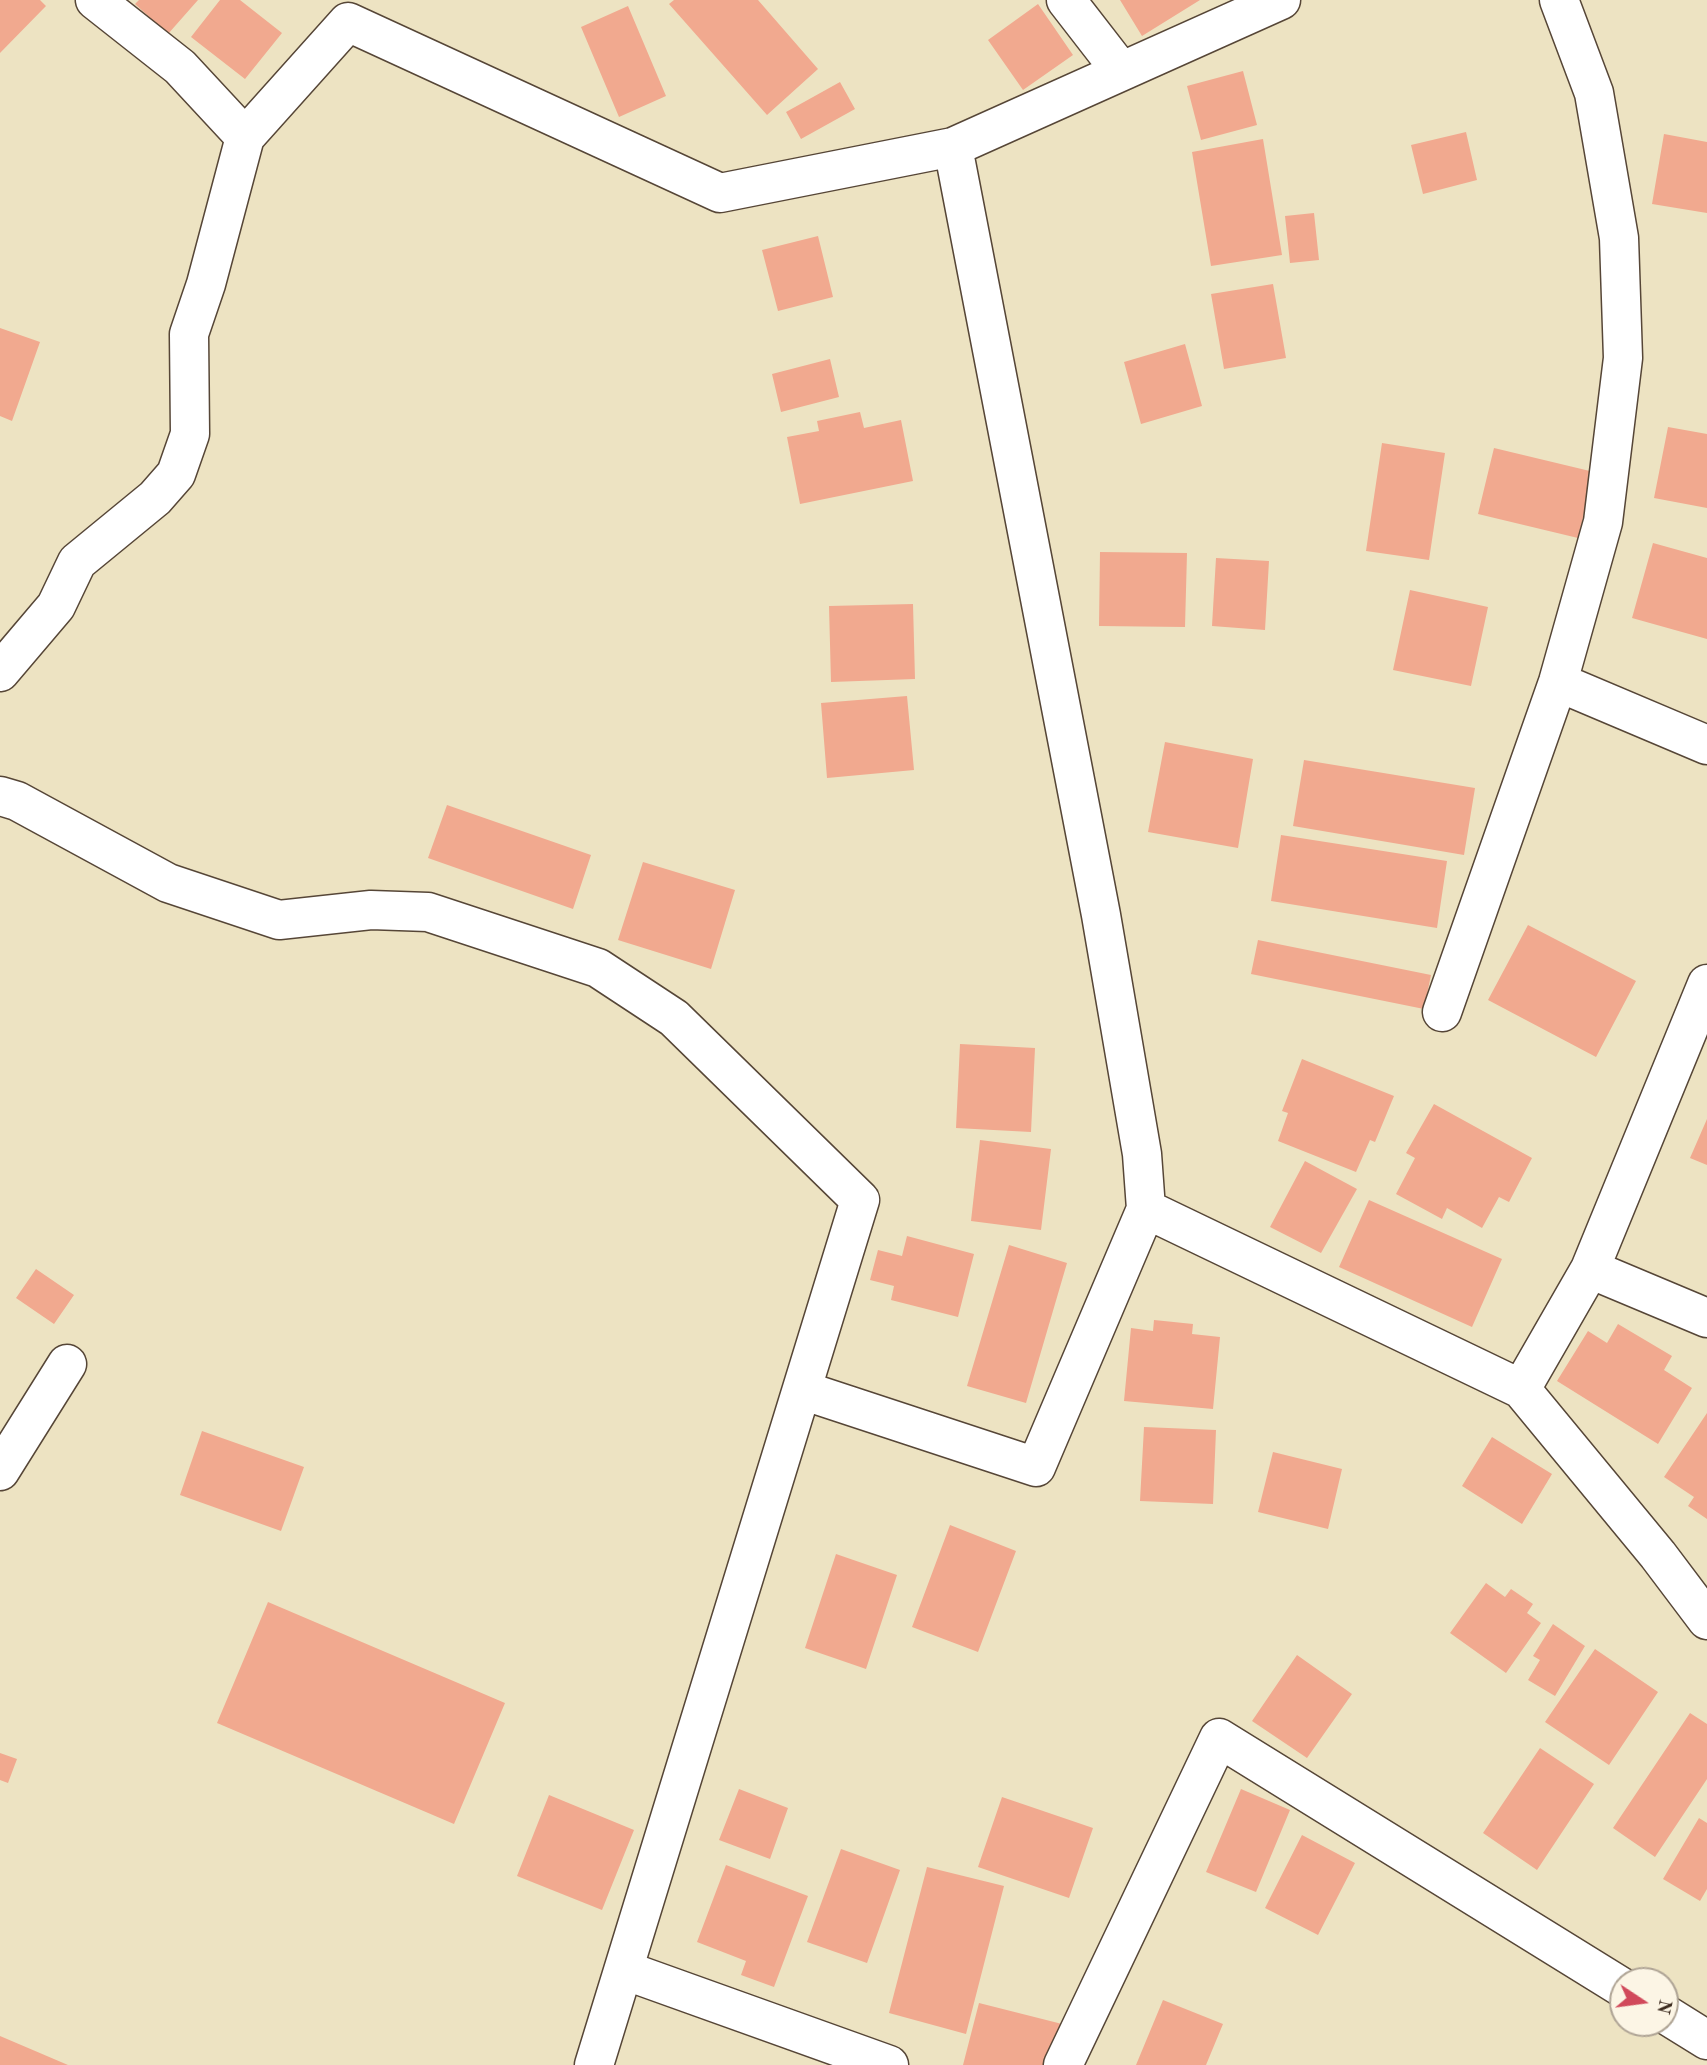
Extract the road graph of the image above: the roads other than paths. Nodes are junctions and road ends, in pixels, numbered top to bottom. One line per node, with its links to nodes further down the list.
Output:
1 (95, 0): 7 (street)
2 (1066, 0): 6 (street)
3 (1281, 0): 6 (street)
4 (1559, 0): 10 (street)
5 (355, 11): 7 (street); 8 (street)
6 (1121, 71): 8 (street)
7 (245, 137): 9 (street)
8 (953, 146): 15 (street)
9 (0, 672)
10 (1558, 682): 11 (street); 14 (street)
11 (1707, 746)
12 (0, 796): 20 (street)
13 (1707, 984): 16 (street)
14 (1442, 1012)
15 (1146, 1209): 19 (street); 20 (street)
16 (1590, 1269): 17 (street); 19 (street)
17 (1707, 1318)
18 (67, 1364): 21 (street)
19 (1521, 1388): 22 (street)
20 (802, 1390): 23 (street)
21 (0, 1471)
22 (1707, 1620)
23 (624, 1970): 27 (street); 28 (street)
24 (1609, 1979): 29 (street)
25 (1679, 2023): 26 (street)
26 (1707, 2040)
27 (594, 2065)
28 (890, 2065)
29 (1063, 2065)

